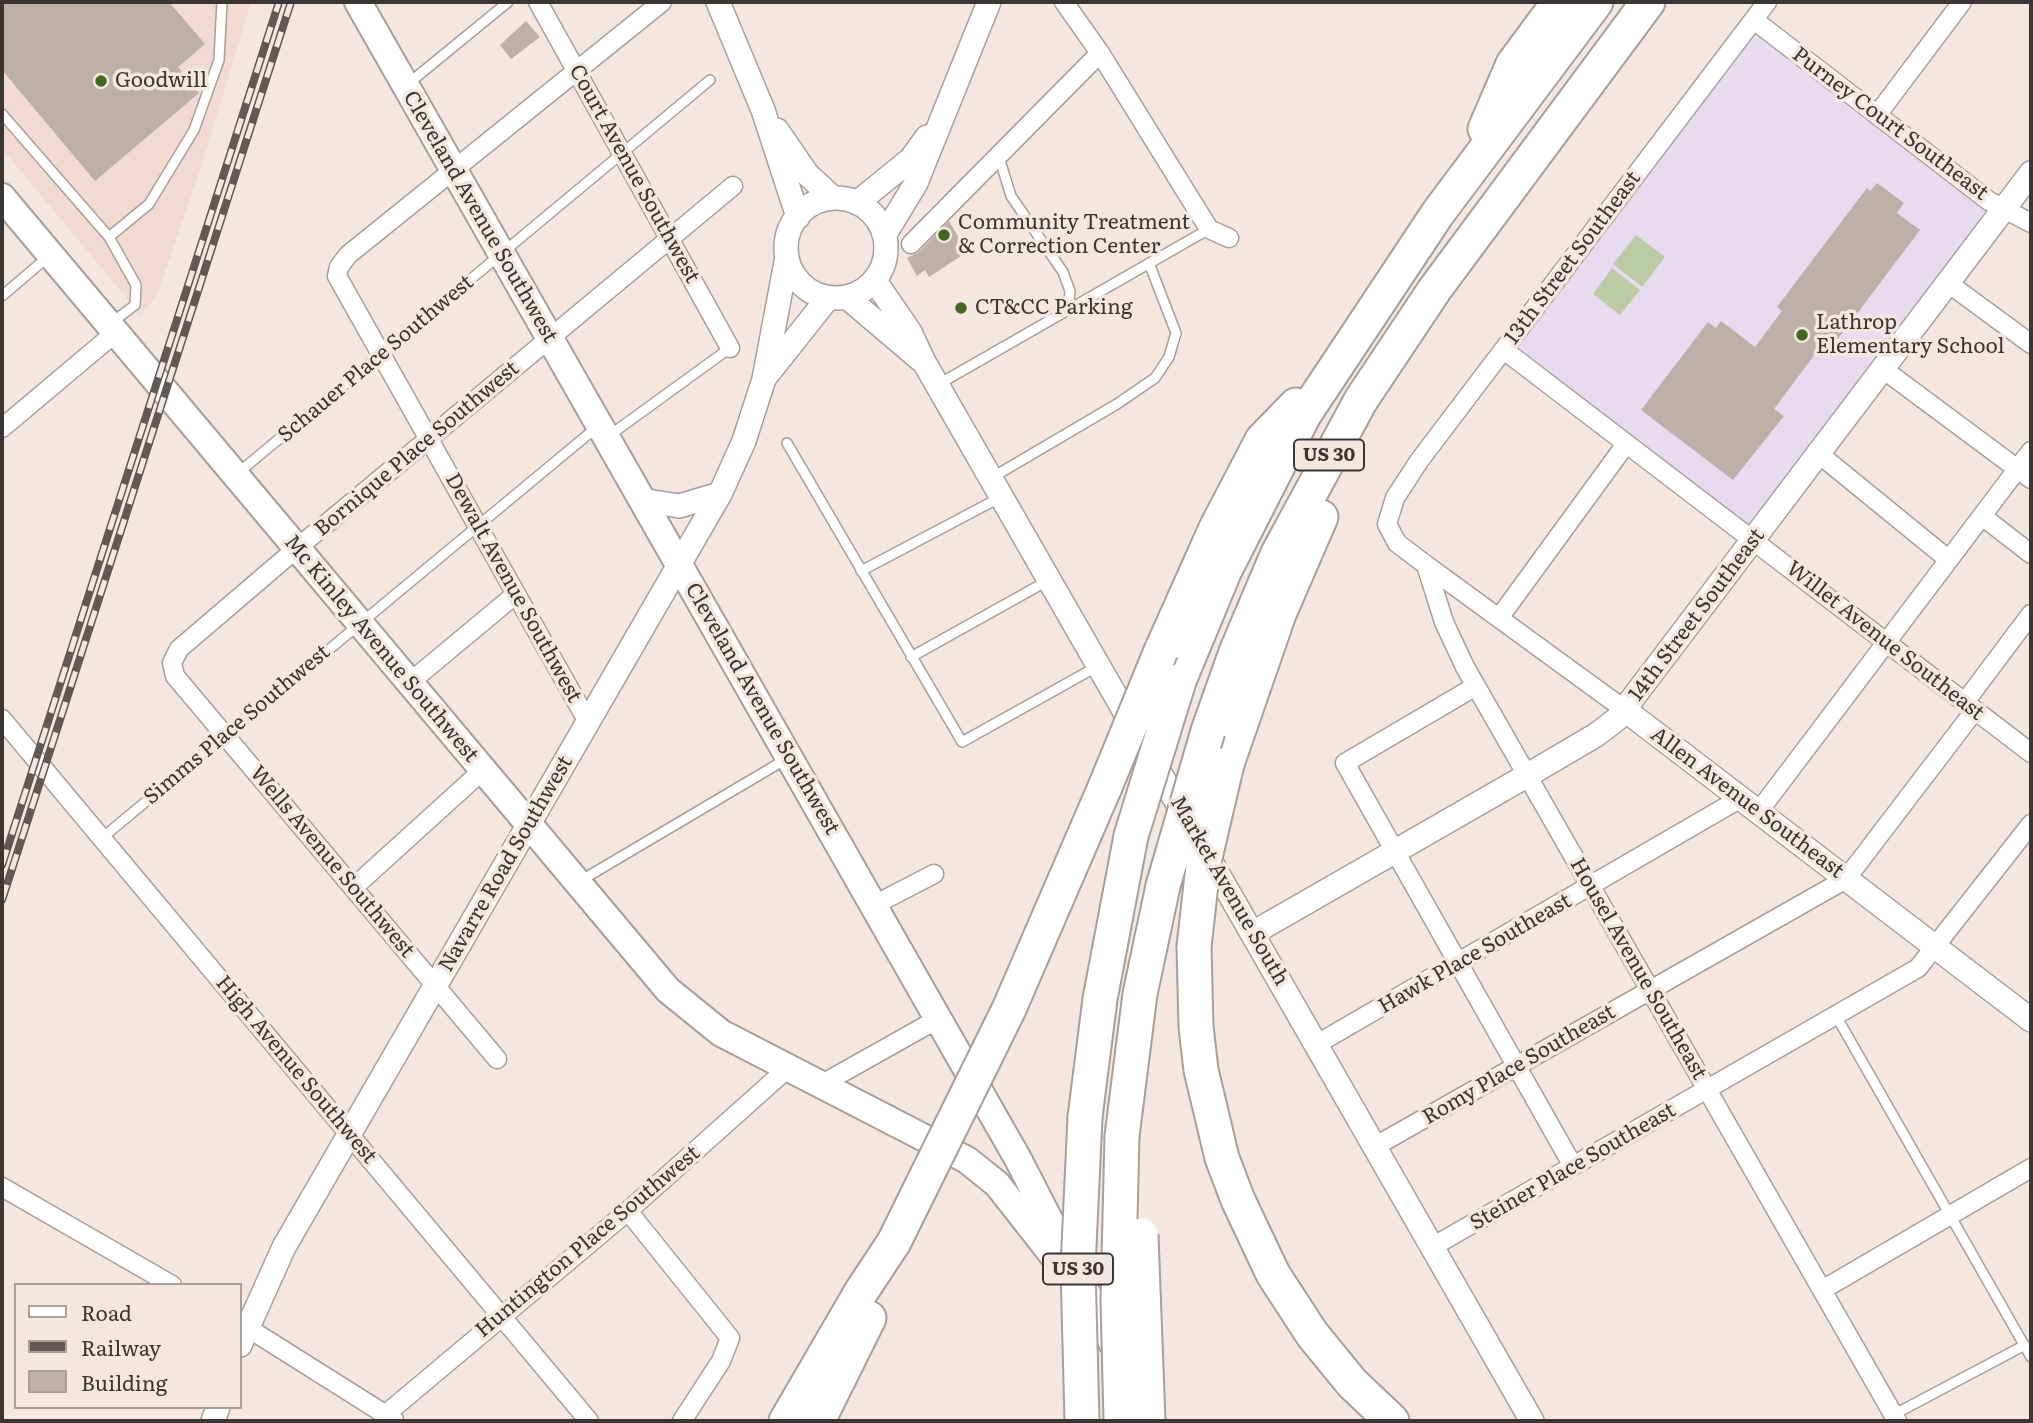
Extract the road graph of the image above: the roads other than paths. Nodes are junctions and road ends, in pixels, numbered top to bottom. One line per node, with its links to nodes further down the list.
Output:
1 (222, 2): 38 (lane)
2 (358, 2): 18 (main road, Cleveland Avenue Southwest)
3 (508, 2): 18 (lane)
4 (538, 2): 16 (street, Court Avenue Southwest)
5 (662, 2): 16 (street)
6 (718, 2): 19 (street)
7 (989, 2): 22 (street)
8 (1064, 2): 15 (street)
9 (1559, 2): 27 (highway)
10 (1596, 2): 27 (highway, US 30)
11 (1648, 2): 32 (highway, US 30)
12 (1767, 2): 14 (street, 13th Street Southeast)
13 (1962, 2): 21 (street)
14 (1754, 20): 21 (street, Purney Court Southeast); 55 (street, 13th Street Southeast)
15 (1100, 53): 24 (street); 36 (street)
16 (577, 71): 23 (street, Court Avenue Southwest); 25 (street)
17 (710, 80): 23 (lane, Schauer Place Southwest)
18 (406, 86): 25 (main road, Cleveland Avenue Southwest)
19 (763, 110): 30 (street); 34 (street)
20 (2, 114): 38 (lane)
21 (1877, 115): 33 (street, Purney Court Southeast)
22 (942, 118): 31 (street); 37 (street)
23 (623, 153): 40 (street, Court Avenue Southwest); 42 (lane, Schauer Place Southwest)
24 (998, 155): 41 (street); 50 (lane)
25 (454, 170): 42 (main road, Cleveland Avenue Southwest); 56 (street, Dewalt Avenue Southwest)
26 (2031, 173): 33 (street, 14th Street Southeast)
27 (1463, 180): 58 (highway, US 30)
28 (733, 186): 40 (street, Bornique Place Southwest)
29 (2, 197): 43 (main road, Mc Kinley Avenue Southwest)
30 (833, 198): 31 (street); 34 (street)
31 (857, 203): 37 (street)
32 (1496, 204): 129 (highway, US 30, bridge); 145 (highway, bridge)
33 (2004, 208): 35 (street, Purney Court Southeast); 47 (street, 14th Street Southeast)
34 (798, 218): 44 (street)
35 (2031, 223)
36 (1209, 229): 39 (street); 45 (lane)
37 (885, 234): 46 (street)
38 (109, 237): 51 (lane)
39 (1229, 237)
40 (671, 239): 52 (street, Bornique Place Southwest); 54 (street, Court Avenue Southwest)
41 (911, 244)
42 (501, 254): 52 (main road, Cleveland Avenue Southwest); 56 (lane, Schauer Place Southwest)
43 (50, 255): 48 (lane); 51 (main road, Mc Kinley Avenue Southwest)
44 (787, 257): 49 (street); 60 (street, Navarre Road Southwest)
45 (1149, 263): 50 (lane); 71 (lane)
46 (875, 281): 49 (street); 57 (street, Market Avenue South)
47 (1948, 283): 53 (street); 59 (street, 14th Street Southeast)
48 (2, 296)
49 (838, 298): 57 (street, Market Avenue South); 60 (street, Navarre Road Southwest)
50 (1068, 309): 61 (lane)
51 (112, 330): 62 (street); 70 (main road, Mc Kinley Avenue Southwest)
52 (550, 339): 63 (main road, Cleveland Avenue Southwest); 64 (street, Bornique Place Southwest)
53 (2031, 345)
54 (730, 348): 63 (lane, Simms Place Southwest)
55 (1504, 350): 66 (street, Willet Avenue Southeast); 81 (street, 13th Street Southeast)
56 (381, 355): 64 (street, Dewalt Avenue Southwest); 70 (lane, Schauer Place Southwest)
57 (924, 362): 61 (street, Market Avenue South)
58 (1336, 363): 136 (highway, bridge); 152 (highway, US 30, bridge)
59 (1883, 369): 68 (street, 14th Street Southeast); 69 (street)
60 (764, 379): 72 (street, Navarre Road Southwest)
61 (937, 384): 71 (street, Market Avenue South)
62 (2, 428)
63 (602, 432): 73 (main road, Cleveland Avenue Southwest); 75 (lane, Simms Place Southwest)
64 (429, 439): 75 (street, Dewalt Avenue Southwest); 77 (street, Bornique Place Southwest)
65 (788, 443): 82 (lane)
66 (1626, 444): 76 (street, Willet Avenue Southeast); 86 (street)
67 (2031, 451): 69 (street, Hawk Place Southeast)
68 (1819, 454): 76 (street, 14th Street Southeast); 79 (street)
69 (2025, 474): 74 (street, Hawk Place Southeast)
70 (235, 476): 77 (main road, Mc Kinley Avenue Southwest)
71 (998, 487): 82 (lane); 83 (street, Market Avenue South)
72 (719, 494): 73 (street); 80 (street, Navarre Road Southwest)
73 (641, 500): 80 (main road, Cleveland Avenue Southwest)
74 (1982, 516): 78 (street); 79 (street, Hawk Place Southeast)
75 (477, 525): 84 (street, Dewalt Avenue Southwest); 87 (lane, Simms Place Southwest)
76 (1754, 540): 88 (street, Willet Avenue Southeast); 95 (street, 14th Street Southeast)
77 (296, 549): 87 (main road, Mc Kinley Avenue Southwest); 90 (street, Bornique Place Southwest)
78 (2031, 554)
79 (1949, 560): 88 (street, Hawk Place Southeast)
80 (679, 565): 97 (street, Navarre Road Southwest); 100 (main road, Cleveland Avenue Southwest)
81 (1426, 565): 86 (street, Allen Avenue Southeast); 93 (street, Housel Avenue Southeast)
82 (861, 571): 89 (lane)
83 (1051, 579): 89 (lane); 91 (street, Market Avenue South)
84 (516, 594): 92 (street); 97 (street, Dewalt Avenue Southwest)
85 (2031, 614): 94 (street)
86 (1499, 618): 95 (street, Allen Avenue Southeast)
87 (358, 623): 92 (main road, Mc Kinley Avenue Southwest); 98 (lane, Simms Place Southwest)
88 (1887, 642): 94 (street, Willet Avenue Southeast); 103 (street, Hawk Place Southeast)
89 (911, 657): 91 (lane)
90 (172, 663): 98 (street, Wells Avenue Southwest)
91 (1100, 665): 114 (street, Market Avenue South)
92 (409, 683): 101 (main road, Mc Kinley Avenue Southwest)
93 (1476, 686): 102 (street, Housel Avenue Southeast); 107 (street)
94 (1970, 706): 99 (street, Willet Avenue Southeast); 109 (street)
95 (1625, 710): 102 (street, 14th Street Southeast); 103 (street, Allen Avenue Southeast)
96 (2, 719): 106 (street, High Avenue Southwest)
97 (588, 722): 105 (street, Navarre Road Southwest)
98 (226, 735): 106 (lane, Simms Place Southwest); 112 (street, Wells Avenue Southwest)
99 (2031, 753)
100 (789, 757): 110 (lane); 113 (main road, Cleveland Avenue Southwest)
101 (483, 770): 105 (main road, Mc Kinley Avenue Southwest); 112 (street)
102 (1528, 775): 107 (street, 14th Street Southeast); 111 (street, Housel Avenue Southeast)
103 (1750, 805): 109 (street, Allen Avenue Southeast); 111 (street, Hawk Place Southeast)
104 (2031, 824): 115 (street, Steiner Place Southeast)
105 (529, 827): 110 (main road, Mc Kinley Avenue Southwest); 117 (street, Navarre Road Southwest)
106 (102, 838): 128 (street, High Avenue Southwest)
107 (1395, 851): 114 (street, 14th Street Southeast); 116 (street)
108 (934, 874): 113 (street)
109 (1846, 879): 115 (street, Allen Avenue Southeast); 118 (street, Romy Place Southeast)
110 (577, 883): 125 (main road, Mc Kinley Avenue Southwest)
111 (1591, 886): 116 (street, Hawk Place Southeast); 118 (street, Housel Avenue Southeast)
112 (354, 887): 117 (street, Wells Avenue Southwest)
113 (874, 905): 121 (main road, Cleveland Avenue Southwest)
114 (1254, 933): 122 (street, Market Avenue South)
115 (1936, 947): 119 (street, Steiner Place Southeast); 120 (street, Allen Avenue Southeast)
116 (1459, 964): 122 (street, Hawk Place Southeast); 124 (street)
117 (435, 985): 123 (street, Wells Avenue Southwest); 128 (street, Navarre Road Southwest)
118 (1650, 990): 124 (street, Romy Place Southeast); 127 (street, Housel Avenue Southeast)
119 (1835, 1014): 127 (street, Steiner Place Southeast); 135 (lane)
120 (2029, 1014)
121 (936, 1020): 126 (street); 142 (main road, Cleveland Avenue Southwest)
122 (1317, 1044): 130 (street, Market Avenue South)
123 (497, 1059)
124 (1517, 1066): 130 (street, Romy Place Southeast); 131 (street)
125 (788, 1068): 126 (main road, Mc Kinley Avenue Southwest); 134 (street, Huntington Place Southwest)
126 (822, 1084): 142 (main road, Mc Kinley Avenue Southwest)
127 (1707, 1090): 131 (street, Steiner Place Southeast); 139 (street, Housel Avenue Southeast)
128 (349, 1134): 140 (street, High Avenue Southwest); 141 (street, Navarre Road Southwest)
129 (1132, 1140): 153 (highway, US 30, bridge); 154 (highway, bridge)
130 (1374, 1147): 137 (street, Market Avenue South)
131 (1573, 1166): 137 (street, Steiner Place Southeast)
132 (2031, 1168): 135 (street)
133 (2, 1188): 138 (street)
134 (628, 1211): 140 (street, Huntington Place Southwest); 149 (street)
135 (1950, 1215): 139 (street); 143 (lane)
136 (894, 1242): 150 (highway); 151 (highway)
137 (1432, 1247): 156 (street, Market Avenue South)
138 (168, 1283)
139 (1822, 1290): 147 (street, Housel Avenue Southeast)
140 (502, 1315): 146 (street, Huntington Place Southwest); 148 (street, High Avenue Southwest)
141 (242, 1332): 146 (street)
142 (1105, 1334): 155 (main road, Cleveland Avenue Southwest)
143 (2025, 1345): 144 (lane); 147 (lane)
144 (2031, 1357)
145 (1386, 1416)
146 (390, 1418)
147 (1895, 1418)
148 (589, 1421)
149 (682, 1421)
150 (786, 1421)
151 (818, 1421)
152 (1082, 1421)
153 (1121, 1421)
154 (1148, 1421)
155 (1157, 1421)
156 (1532, 1421)

